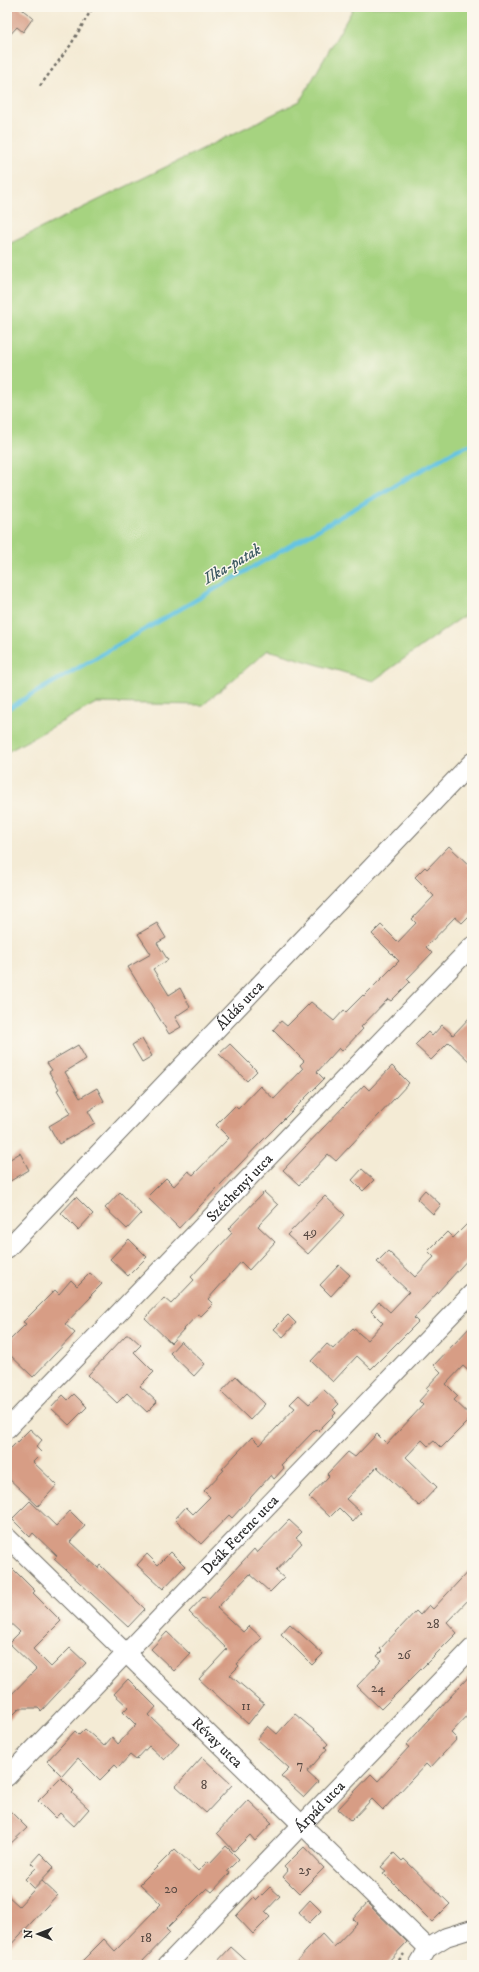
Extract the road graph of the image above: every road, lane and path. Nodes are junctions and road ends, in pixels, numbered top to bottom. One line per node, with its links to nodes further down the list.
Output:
1 (93, 7): 2 (path)
2 (40, 86)
3 (472, 762): 5 (street, Áldás utca)
4 (472, 946): 7 (street, Széchenyi utca)
5 (7, 1249)
6 (472, 1292): 10 (street, Deák Ferenc utca)
7 (7, 1429)
8 (7, 1537): 10 (street, Révay utca)
9 (472, 1648): 12 (street, Árpád utca)
10 (127, 1654): 11 (street, Deák Ferenc utca); 12 (street, Révay utca)
11 (7, 1777)
12 (302, 1826): 14 (street, Révay utca); 15 (street, Árpád utca)
13 (472, 1929): 14 (street)
14 (428, 1948): 16 (street)
15 (167, 1965)
16 (418, 1965)

